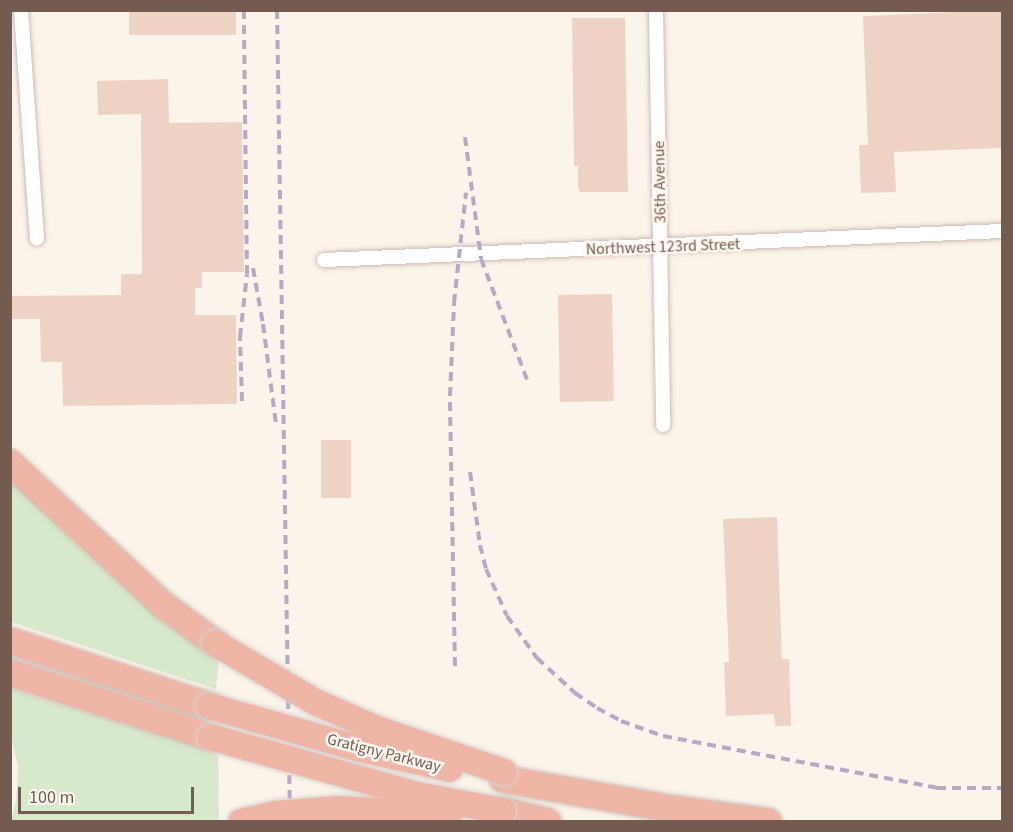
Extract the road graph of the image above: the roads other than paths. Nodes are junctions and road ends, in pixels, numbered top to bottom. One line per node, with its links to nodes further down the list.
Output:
1 (21, 10): 4 (street)
2 (656, 10): 5 (street, 36th Avenue)
3 (1002, 231): 5 (street, Northwest 123rd Street)
4 (37, 238)
5 (662, 247): 6 (street, Northwest 123rd Street); 7 (street, 36th Avenue)
6 (324, 260)
7 (663, 425)
8 (10, 463): 11 (highway, bridge)
9 (10, 641): 11 (highway, Gratigny Parkway, bridge)
10 (10, 673): 12 (highway, Gratigny Parkway, bridge)
11 (504, 776): 15 (highway)
12 (502, 816): 13 (highway, bridge); 14 (highway, Gratigny Parkway)
13 (241, 822)
14 (548, 822)
15 (768, 822)

